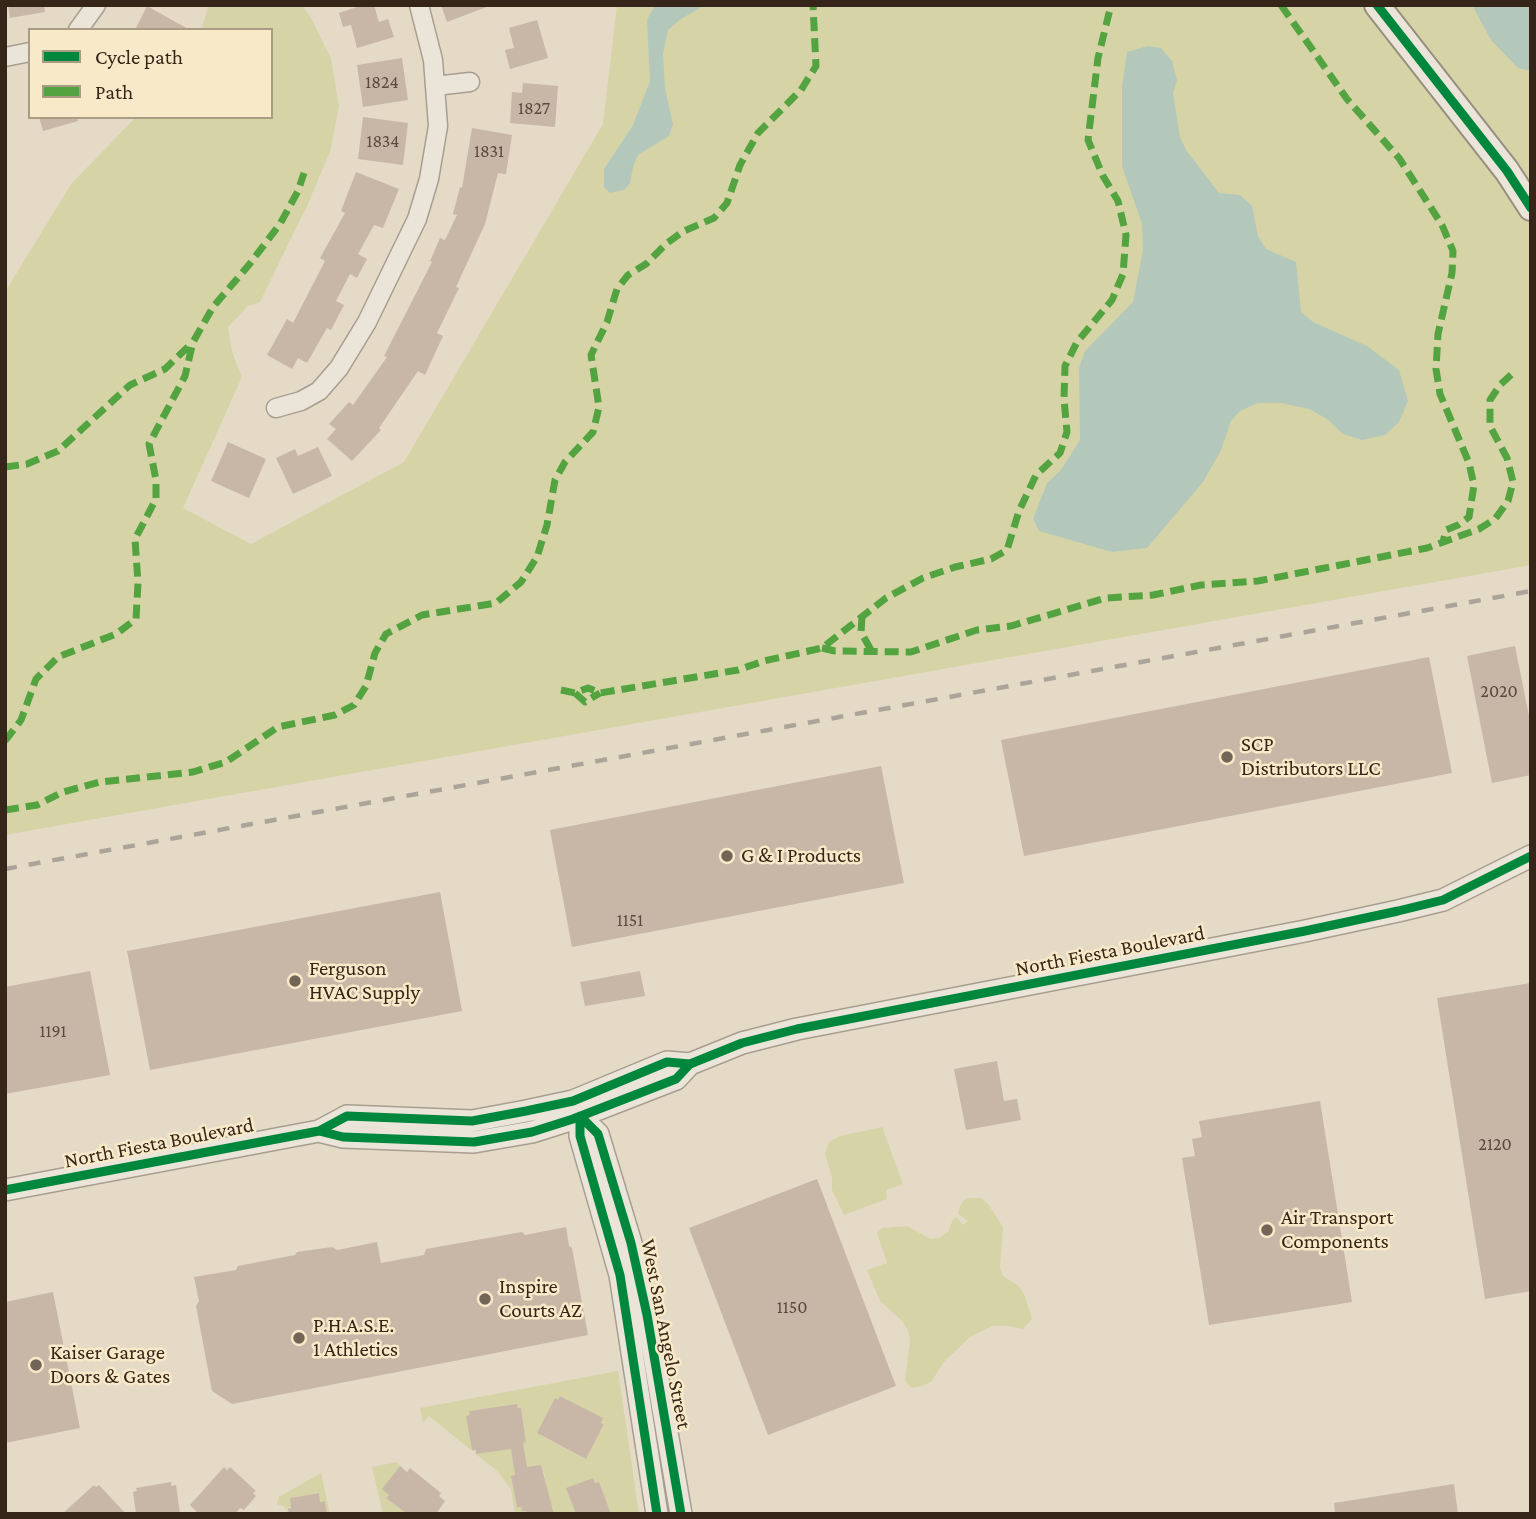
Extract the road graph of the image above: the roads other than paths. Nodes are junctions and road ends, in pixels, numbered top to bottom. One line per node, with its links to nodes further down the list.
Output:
1 (96, 5): 4 (street)
2 (419, 5): 8 (street)
3 (1377, 5): 9 (main road)
4 (79, 28)
5 (28, 52): 6 (street)
6 (5, 57)
7 (470, 82): 8 (street)
8 (435, 86): 10 (street)
9 (1530, 206)
10 (276, 408)
11 (1531, 856): 12 (street, North Fiesta Boulevard)
12 (576, 1109): 13 (street, North Fiesta Boulevard); 14 (street, West San Angelo Street); 15 (street, West San Angelo Street)
13 (5, 1190)
14 (657, 1514)
15 (681, 1514)

